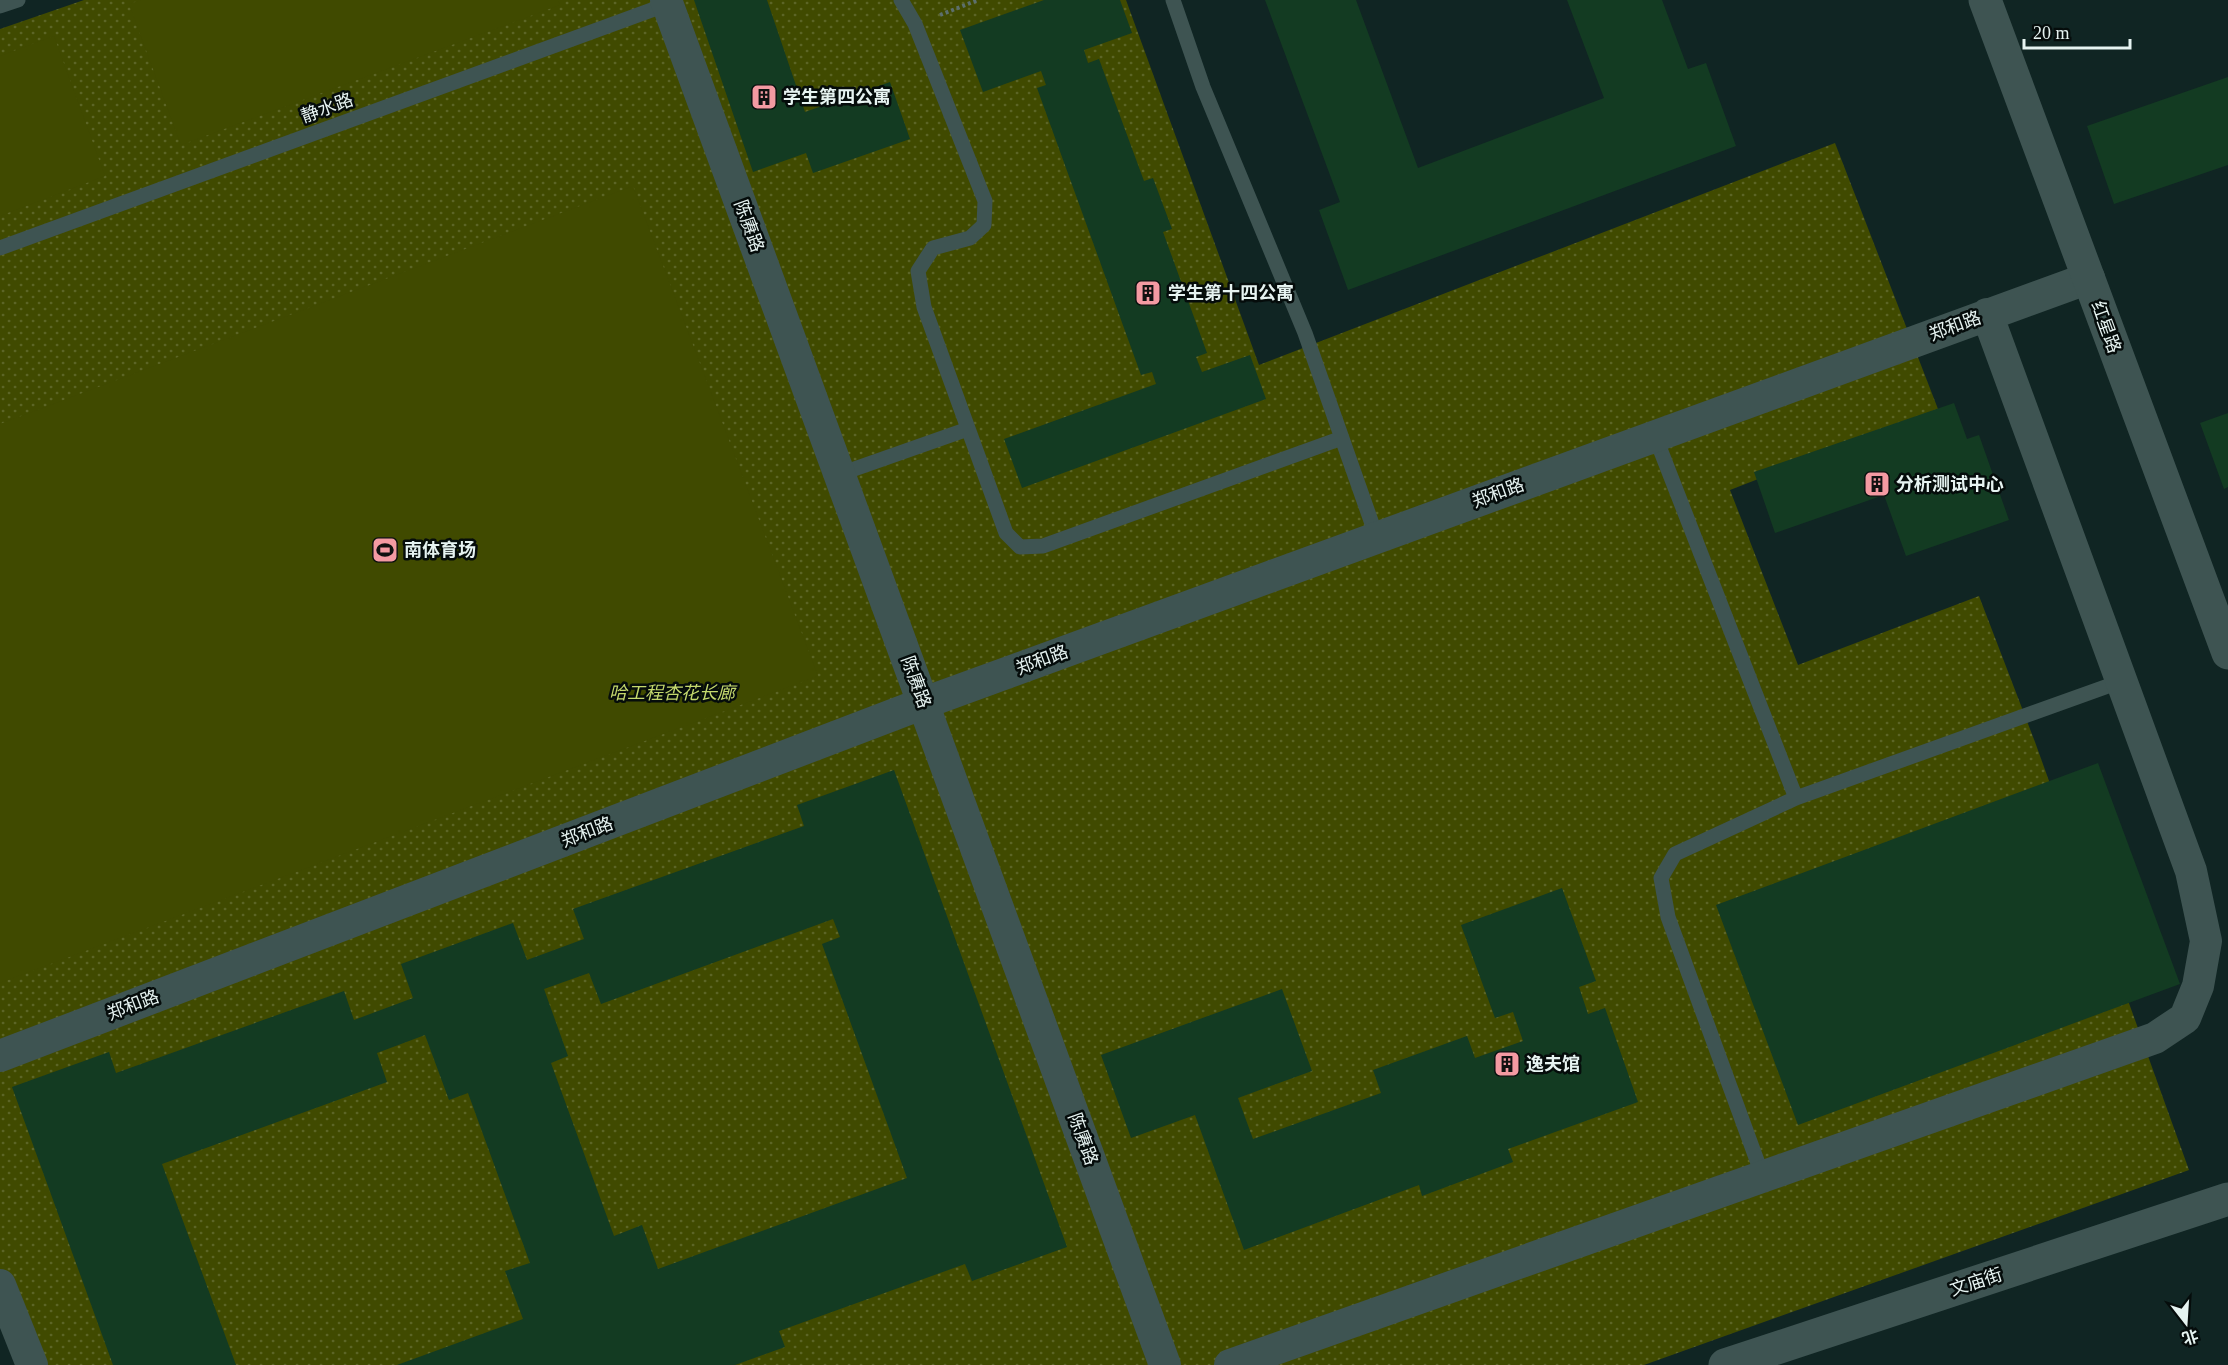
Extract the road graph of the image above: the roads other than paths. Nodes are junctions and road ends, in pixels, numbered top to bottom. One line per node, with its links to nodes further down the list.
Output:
1 (18, 0): 6 (lane)
2 (901, 0): 10 (lane)
3 (1173, 0): 12 (lane)
4 (1985, 0): 8 (main road, 红星路)
5 (667, 2): 7 (lane, 静水路); 13 (street, 陈赓路)
6 (0, 6)
7 (0, 248)
8 (2089, 278): 9 (street, 郑和路); 15 (main road, 红星路)
9 (1987, 314): 11 (street, 郑和路); 16 (street)
10 (969, 429): 12 (lane); 13 (lane)
11 (1655, 436): 14 (street, 郑和路); 18 (lane)
12 (1342, 438): 14 (lane)
13 (840, 474): 17 (street, 陈赓路)
14 (1377, 538): 17 (street, 郑和路)
15 (2228, 653)
16 (2122, 681): 18 (lane); 20 (street)
17 (924, 703): 19 (street, 郑和路); 24 (street, 陈赓路)
18 (1796, 798): 20 (lane)
19 (0, 1056)
20 (1763, 1177): 25 (street)
21 (2228, 1198): 26 (main road, 文庙街)
22 (0, 1285): 23 (street)
23 (32, 1365)
24 (1165, 1365)
25 (1230, 1365)
26 (1725, 1365)

